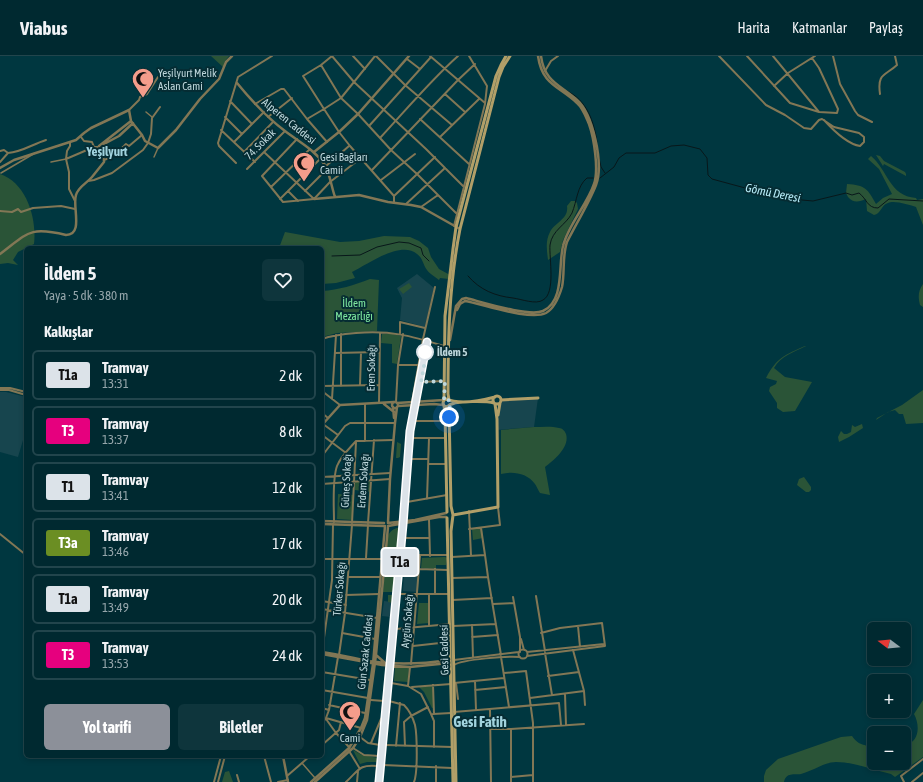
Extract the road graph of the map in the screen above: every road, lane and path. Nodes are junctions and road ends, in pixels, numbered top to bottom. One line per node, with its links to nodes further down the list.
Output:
1 (232, 56): 90 (street)
2 (272, 56): 31 (street)
3 (353, 56): 25 (street)
4 (376, 56): 25 (street); 28 (street)
5 (458, 56): 23 (street)
6 (469, 56): 21 (street)
7 (506, 56): 45 (main road)
8 (510, 56): 144 (main road)
9 (538, 56): 148 (street)
10 (541, 56): 26 (street)
11 (558, 56): 26 (street)
12 (719, 56): 61 (street)
13 (747, 56): 34 (street)
14 (773, 56): 27 (street)
15 (815, 56): 20 (street)
16 (833, 56): 65 (street)
17 (895, 56): 36 (street)
18 (408, 57): 24 (street); 28 (street)
19 (431, 57): 23 (street); 24 (street)
20 (812, 58): 27 (street); 54 (street)
21 (475, 64): 30 (street); 44 (street)
22 (321, 65): 32 (street); 39 (street); 48 (street)
23 (444, 68): 30 (street); 37 (street)
24 (420, 69): 33 (street)
25 (365, 70): 32 (street)
26 (545, 71): 148 (street)
27 (788, 73): 34 (street); 54 (street)
28 (393, 74): 33 (street); 40 (street)
29 (158, 77): 49 (street)
30 (458, 80): 35 (street); 41 (street)
31 (237, 82): 42 (street); 43 (street, Alperen Caddesi)
32 (354, 82): 39 (street); 40 (street)
33 (405, 85): 37 (street); 50 (street)
34 (774, 86): 54 (street)
35 (445, 94): 47 (street); 53 (street)
36 (880, 94)
37 (418, 96): 47 (street); 62 (street)
38 (292, 98): 43 (street); 57 (street); 59 (street)
39 (341, 98): 48 (street); 55 (street)
40 (371, 98): 50 (street); 55 (street)
41 (480, 99): 44 (street); 53 (street)
42 (230, 101): 56 (street); 66 (street)
43 (255, 104): 52 (street, Alperen Caddesi)
44 (485, 104): 45 (street); 112 (street)
45 (489, 106): 114 (main road)
46 (160, 107): 58 (street)
47 (432, 107): 60 (street); 67 (street)
48 (324, 109): 59 (street); 71 (street)
49 (129, 110): 63 (street); 77 (street)
50 (384, 110): 62 (street); 68 (street)
51 (146, 112): 58 (street)
52 (264, 112): 57 (street, Alperen Caddesi); 66 (street)
53 (465, 112): 67 (street)
54 (819, 112)
55 (358, 114): 68 (street); 71 (street)
56 (225, 116): 69 (street); 75 (street)
57 (268, 116): 64 (street, Alperen Caddesi)
58 (152, 118): 84 (street)
59 (307, 119): 86 (street)
60 (420, 119): 72 (street); 78 (street)
61 (824, 120): 61 (street)
62 (396, 121): 72 (street); 79 (street)
63 (132, 122): 73 (street); 74 (street); 76 (street)
64 (273, 122): 70 (street, Alperen Caddesi); 94 (street)
65 (872, 122)
66 (252, 124): 75 (street)
67 (452, 125): 78 (street)
68 (369, 126): 79 (street)
69 (221, 130): 85 (street); 108 (street)
70 (285, 131): 81 (street, Alperen Caddesi); 95 (street, 74. Sokak)
71 (339, 132): 86 (street); 88 (street)
72 (408, 132): 92 (street); 101 (street)
73 (116, 133): 76 (street); 80 (street)
74 (142, 134): 84 (street); 105 (street)
75 (242, 134): 85 (street)
76 (119, 136): 80 (street)
77 (81, 137): 83 (street); 89 (street)
78 (440, 137): 112 (street)
79 (380, 138): 92 (street)
80 (111, 139): 87 (street)
81 (297, 139): 91 (street, Alperen Caddesi); 110 (street)
82 (46, 140): 97 (street)
83 (70, 142): 98 (street); 102 (street)
84 (148, 142): 90 (street); 123 (street)
85 (234, 142): 94 (street)
86 (327, 142): 96 (street)
87 (100, 146): 89 (street); 105 (street)
88 (350, 146): 103 (street); 113 (street)
89 (94, 148): 102 (street)
90 (158, 148): 100 (street)
91 (310, 149): 96 (street, Alperen Caddesi); 120 (street)
92 (391, 150): 111 (street); 118 (street)
93 (0, 151): 97 (street)
94 (244, 152): 109 (street)
95 (264, 152): 109 (street, 74. Sokak); 110 (street)
96 (314, 152): 104 (street, Alperen Caddesi)
97 (8, 153): 106 (street)
98 (35, 154): 115 (street); 119 (street)
99 (415, 154): 111 (street)
100 (154, 157)
101 (435, 157): 116 (street); 121 (street)
102 (66, 158): 107 (street); 136 (street)
103 (361, 158): 118 (street); 124 (street)
104 (320, 159): 113 (street, Alperen Caddesi); 125 (street)
105 (104, 160): 123 (street)
106 (0, 162)
107 (52, 162)
108 (236, 162)
109 (255, 162): 117 (street, 74. Sokak)
110 (275, 162): 120 (street); 127 (street)
111 (404, 162): 121 (street); 122 (street)
112 (469, 165): 114 (street); 128 (street)
113 (326, 167): 124 (street, Alperen Caddesi); 130 (street)
114 (473, 167): 144 (main road)
115 (0, 168)
116 (445, 168): 126 (street); 128 (street)
117 (247, 169)
118 (372, 170): 122 (street)
119 (1, 173)
120 (286, 173): 125 (street); 127 (street)
121 (417, 174): 126 (street); 132 (street)
122 (381, 180): 132 (street)
123 (88, 181): 136 (street)
124 (330, 182): 133 (street, Alperen Caddesi); 135 (street)
125 (296, 183): 129 (street); 130 (street)
126 (427, 183): 131 (street); 139 (street)
127 (271, 187): 134 (street)
128 (464, 187): 143 (street)
129 (288, 191): 134 (street); 137 (street)
130 (305, 191): 135 (street)
131 (438, 194): 140 (street); 143 (street)
132 (394, 196): 138 (street)
133 (335, 197): 135 (street); 138 (street)
134 (280, 199): 137 (street)
135 (314, 199): 137 (street)
136 (75, 201): 141 (street)
137 (298, 201)
138 (394, 202): 139 (street)
139 (406, 204): 140 (street)
140 (421, 207): 144 (street)
141 (76, 209): 142 (street); 145 (street)
142 (0, 211)
143 (456, 213): 144 (street)
144 (457, 228): 157 (main road)
145 (0, 254)
146 (435, 287): 147 (street)
147 (425, 328): 150 (street); 155 (street)
148 (452, 328): 157 (street)
149 (380, 332): 150 (street); 151 (street); 159 (street, Eren Sokağı)
150 (400, 333): 152 (street)
151 (341, 334): 153 (street); 161 (street)
152 (403, 334): 155 (street); 162 (street)
153 (336, 335): 154 (street); 160 (street)
154 (324, 338)
155 (423, 339): 156 (street); 163 (street)
156 (429, 341): 157 (street); 165 (street)
157 (446, 346): 164 (main road, Gesi Caddesi); 180 (main road, Gesi Caddesi)
158 (361, 352): 159 (street); 161 (street); 166 (street)
159 (379, 352): 167 (street, Eren Sokağı)
160 (335, 353): 161 (street); 169 (street)
161 (341, 353): 170 (street)
162 (398, 365): 163 (street); 185 (street)
163 (418, 365): 179 (street)
164 (445, 381): 165 (street); 177 (main road, Gesi Caddesi)
165 (421, 382): 182 (street)
166 (360, 385): 167 (street); 170 (street)
167 (379, 385): 181 (street, Eren Sokağı)
168 (324, 386): 169 (street)
169 (333, 386): 170 (street); 176 (street)
170 (341, 386)
171 (0, 389): 172 (street)
172 (24, 392)
173 (324, 393): 176 (street)
174 (495, 397): 178 (main road); 180 (main road); 186 (main road)
175 (538, 398): 178 (main road)
176 (332, 399): 187 (street)
177 (444, 400): 180 (main road); 182 (street); 188 (main road, Gesi Caddesi)
178 (500, 401): 186 (main road); 193 (main road)
179 (412, 402): 182 (street); 185 (street)
180 (450, 402): 186 (main road); 188 (main road); 232 (main road, Gesi Caddesi)
181 (379, 403): 183 (street); 184 (street)
182 (417, 403): 185 (street); 188 (street); 194 (street)
183 (366, 404): 187 (street); 197 (street)
184 (384, 404): 185 (street); 189 (street); 190 (street)
185 (396, 404): 189 (street); 189 (street); 198 (street)
186 (495, 404): 193 (main road)
187 (340, 405): 192 (street)
188 (444, 405): 195 (main road, Gesi Caddesi)
189 (393, 407): 190 (street)
190 (394, 412): 198 (street)
191 (324, 415): 192 (street)
192 (328, 418): 196 (street)
193 (497, 419): 229 (main road)
194 (414, 421): 195 (street); 202 (street)
195 (445, 421): 204 (main road, Gesi Caddesi)
196 (324, 422)
197 (365, 423): 198 (street); 200 (street); 208 (street)
198 (394, 423): 206 (street)
199 (324, 425): 200 (street)
200 (338, 435): 209 (street)
201 (324, 437): 209 (street)
202 (412, 438): 203 (street); 212 (street)
203 (429, 438): 204 (street); 213 (street)
204 (446, 438): 215 (main road, Gesi Caddesi)
205 (374, 440): 206 (street); 208 (street); 217 (street, Erdem Sokağı)
206 (393, 440): 216 (street)
207 (356, 441): 208 (street); 211 (street); 218 (street, Güneş Sokağı)
208 (365, 441)
209 (332, 443): 210 (street); 211 (street)
210 (324, 453)
211 (346, 453): 220 (street)
212 (410, 459): 213 (street); 228 (street)
213 (428, 459): 214 (street)
214 (428, 464): 215 (street); 227 (street)
215 (446, 464): 226 (main road, Gesi Caddesi)
216 (390, 473): 217 (street); 221 (street)
217 (372, 474): 218 (street); 222 (street, Erdem Sokağı)
218 (355, 475): 220 (street); 223 (street, Güneş Sokağı)
219 (324, 477): 220 (street)
220 (335, 477): 224 (street)
221 (390, 479): 222 (street); 240 (street)
222 (372, 480): 223 (street); 239 (street, Erdem Sokağı)
223 (354, 482): 224 (street); 238 (street, Güneş Sokağı)
224 (335, 483): 225 (street); 236 (street)
225 (324, 484)
226 (447, 495): 227 (street); 231 (main road, Gesi Caddesi)
227 (426, 499): 228 (street)
228 (407, 502): 237 (street)
229 (498, 507): 230 (main road); 241 (street)
230 (469, 511): 232 (main road); 242 (street)
231 (446, 513): 232 (main road); 233 (main road, Gesi Caddesi); 237 (street)
232 (452, 515): 233 (main road); 251 (main road, Gesi Caddesi)
233 (446, 518): 234 (street); 251 (main road, Gesi Caddesi)
234 (430, 519): 237 (street); 245 (street)
235 (324, 523): 236 (street)
236 (333, 523): 238 (street); 255 (street)
237 (405, 523): 240 (street); 244 (street)
238 (352, 524): 239 (street); 256 (street, Türker Sokağı)
239 (368, 524): 240 (street); 253 (street, Erdem Sokağı)
240 (386, 525): 257 (street, Gün Sazak Caddesi); 308 (street, Gün Sazak Caddesi)
241 (481, 528): 242 (street); 248 (street)
242 (469, 529): 252 (street)
243 (0, 534): 246 (street)
244 (404, 538): 245 (street); 247 (street)
245 (429, 538): 250 (street)
246 (24, 553)
247 (402, 555): 249 (street); 266 (street)
248 (485, 555): 252 (street); 261 (street)
249 (420, 556): 250 (street); 258 (street, Aygün Sokağı)
250 (430, 556): 251 (street)
251 (450, 556): 252 (street); 260 (main road, Gesi Caddesi); 264 (main road, Gesi Caddesi)
252 (471, 556)
253 (366, 558): 256 (street); 257 (street)
254 (324, 559): 255 (street)
255 (332, 559): 256 (street); 277 (street)
256 (349, 559): 262 (street, Türker Sokağı)
257 (382, 559): 263 (street, Gün Sazak Caddesi)
258 (419, 569): 259 (street); 267 (street, Aygün Sokağı)
259 (435, 570): 260 (street); 269 (street)
260 (448, 570): 270 (main road, Gesi Caddesi)
261 (488, 576): 264 (street); 274 (street)
262 (348, 577): 263 (street); 271 (street, Türker Sokağı)
263 (380, 577): 265 (street, Gün Sazak Caddesi)
264 (452, 578): 275 (main road, Gesi Caddesi)
265 (379, 594): 271 (street); 284 (street, Gün Sazak Caddesi)
266 (399, 594): 267 (street); 291 (street)
267 (417, 594): 268 (street); 290 (street, Aygün Sokağı)
268 (429, 594): 269 (street); 286 (street)
269 (435, 594): 270 (street)
270 (449, 594): 287 (main road, Gesi Caddesi)
271 (346, 595): 280 (street, Türker Sokağı)
272 (536, 596): 292 (street)
273 (513, 597): 278 (street)
274 (492, 598): 275 (street); 279 (street)
275 (452, 600): 287 (main road, Gesi Caddesi)
276 (324, 602): 277 (street)
277 (329, 602): 280 (street); 282 (street)
278 (514, 603): 279 (street); 294 (street)
279 (493, 604): 285 (street)
280 (346, 605): 283 (street, Türker Sokağı)
281 (324, 609): 282 (street)
282 (328, 610): 283 (street); 297 (street)
283 (345, 613): 284 (street); 293 (street, Türker Sokağı)
284 (377, 618): 298 (street, Gün Sazak Caddesi)
285 (496, 624): 288 (street); 295 (street)
286 (429, 625): 287 (street); 290 (street)
287 (451, 625): 288 (street); 299 (main road, Gesi Caddesi); 318 (main road, Gesi Caddesi)
288 (472, 625): 296 (street)
289 (578, 626): 292 (street); 300 (street); 302 (street)
290 (414, 627): 291 (street); 301 (street, Aygün Sokağı)
291 (396, 628): 320 (street)
292 (542, 632): 307 (street)
293 (342, 633): 298 (street); 309 (street, Türker Sokağı)
294 (519, 633): 304 (street); 306 (street)
295 (498, 635): 296 (street); 310 (street)
296 (472, 637): 313 (street)
297 (324, 638)
298 (375, 640): 308 (street, Gün Sazak Caddesi)
299 (450, 642): 301 (street); 315 (main road, Gesi Caddesi)
300 (604, 644): 302 (street); 303 (street)
301 (413, 646): 321 (street, Aygün Sokağı)
302 (580, 647): 307 (street)
303 (573, 650): 307 (street); 325 (street)
304 (526, 651): 306 (street); 307 (street); 311 (street)
305 (324, 652): 309 (street)
306 (519, 652): 310 (street); 312 (street)
307 (545, 652): 311 (street); 328 (street)
308 (375, 655): 314 (street); 316 (street, Gün Sazak Caddesi); 317 (street)
309 (338, 656): 314 (street); 327 (street, Türker Sokağı)
310 (501, 656): 312 (street); 313 (street); 318 (street); 326 (street)
311 (527, 656): 312 (street)
312 (520, 657)
313 (472, 658): 318 (street)
314 (367, 662): 316 (street); 323 (street)
315 (449, 662): 318 (main road); 321 (street); 333 (main road, Gesi Caddesi)
316 (374, 663): 317 (street); 319 (street); 323 (street, Gün Sazak Caddesi)
317 (384, 663): 320 (street)
318 (454, 663): 333 (main road, Gesi Caddesi)
319 (382, 665): 322 (street); 323 (street)
320 (392, 665): 321 (street); 322 (street); 332 (street)
321 (410, 665): 335 (street, Aygün Sokağı)
322 (387, 666): 346 (street)
323 (373, 670): 330 (street, Gün Sazak Caddesi); 345 (street, Gün Sazak Caddesi)
324 (324, 672): 327 (street)
325 (579, 672): 328 (street); 339 (street)
326 (504, 673): 329 (street); 344 (street)
327 (335, 674): 330 (street); 340 (street, Türker Sokağı)
328 (548, 676): 342 (street)
329 (504, 678): 331 (street); 336 (street)
330 (370, 680): 345 (street, Gün Sazak Caddesi)
331 (475, 681): 333 (street); 338 (street)
332 (391, 683): 335 (street); 347 (street)
333 (454, 683): 334 (street); 343 (street); 359 (main road, Gesi Caddesi)
334 (433, 685): 335 (street); 360 (street)
335 (410, 686): 352 (street)
336 (506, 687): 338 (street); 353 (street)
337 (324, 690): 340 (street)
338 (475, 690): 357 (street)
339 (584, 691): 341 (street); 351 (street)
340 (332, 692): 345 (street); 349 (street, Türker Sokağı)
341 (565, 694): 342 (street); 367 (street)
342 (552, 696): 344 (street)
343 (458, 698)
344 (530, 698): 350 (street)
345 (369, 699): 346 (street); 358 (street, Gün Sazak Caddesi); 373 (street, Gün Sazak Caddesi)
346 (384, 701): 361 (street)
347 (389, 701): 348 (street); 377 (street)
348 (400, 703): 362 (street); 378 (street)
349 (329, 705): 356 (street, Türker Sokağı); 358 (street)
350 (531, 705): 353 (street); 366 (street); 368 (street)
351 (585, 705)
352 (428, 707): 360 (street); 362 (street)
353 (509, 707): 355 (street)
354 (324, 709): 356 (street)
355 (490, 709): 357 (street); 370 (street)
356 (329, 710): 363 (street)
357 (476, 710): 359 (street)
358 (366, 713): 369 (street, Gün Sazak Caddesi)
359 (453, 713): 360 (street); 383 (main road, Gesi Caddesi); 419 (main road, Gesi Caddesi)
360 (433, 714): 382 (street)
361 (383, 715): 375 (street); 376 (street)
362 (411, 716): 379 (street); 380 (street)
363 (326, 719): 364 (street); 372 (street)
364 (341, 722): 369 (street); 372 (street)
365 (584, 724): 367 (street)
366 (561, 725): 367 (street); 368 (street)
367 (566, 725)
368 (533, 727): 371 (street); 401 (street)
369 (361, 728): 381 (street, Gün Sazak Caddesi)
370 (490, 729): 371 (street); 420 (street)
371 (511, 729): 403 (street)
372 (336, 733): 374 (street); 381 (street)
373 (360, 737): 375 (street); 381 (street, Gün Sazak Caddesi)
374 (324, 743)
375 (371, 743): 376 (street)
376 (380, 745): 385 (street)
377 (385, 745): 378 (street); 393 (street)
378 (396, 746): 379 (street)
379 (405, 746): 380 (street)
380 (416, 746): 382 (street); 395 (street)
381 (351, 747): 384 (street, Gün Sazak Caddesi); 385 (street); 404 (street, Gün Sazak Caddesi)
382 (434, 747): 383 (street)
383 (452, 747): 397 (main road, Gesi Caddesi)
384 (349, 751): 398 (street); 404 (street, Gün Sazak Caddesi)
385 (379, 756): 394 (street)
386 (220, 758): 406 (street)
387 (224, 758): 407 (street)
388 (265, 758): 409 (street)
389 (283, 758): 402 (street)
390 (308, 758): 392 (street)
391 (923, 759): 423 (street)
392 (302, 763): 402 (street); 404 (street)
393 (383, 765): 395 (street); 415 (street)
394 (378, 766): 398 (street); 414 (street)
395 (417, 766): 396 (street); 416 (street)
396 (436, 766): 397 (street); 417 (street)
397 (452, 768): 418 (main road, Gesi Caddesi)
398 (359, 770): 412 (street); 413 (street)
399 (923, 773): 424 (street)
400 (237, 775): 408 (street)
401 (533, 775): 403 (street); 422 (street)
402 (287, 776): 405 (street)
403 (511, 777): 421 (street)
404 (315, 780): 411 (street, Gün Sazak Caddesi)
405 (289, 781): 410 (street)
406 (214, 782)
407 (218, 782)
408 (239, 782)
409 (271, 782)
410 (278, 782)
411 (311, 782)
412 (346, 782)
413 (357, 782)
414 (376, 782)
415 (381, 782)
416 (414, 782)
417 (436, 782)
418 (452, 782)
419 (456, 782)
420 (491, 782)
421 (511, 782)
422 (533, 782)
423 (904, 782)
424 (912, 782)

